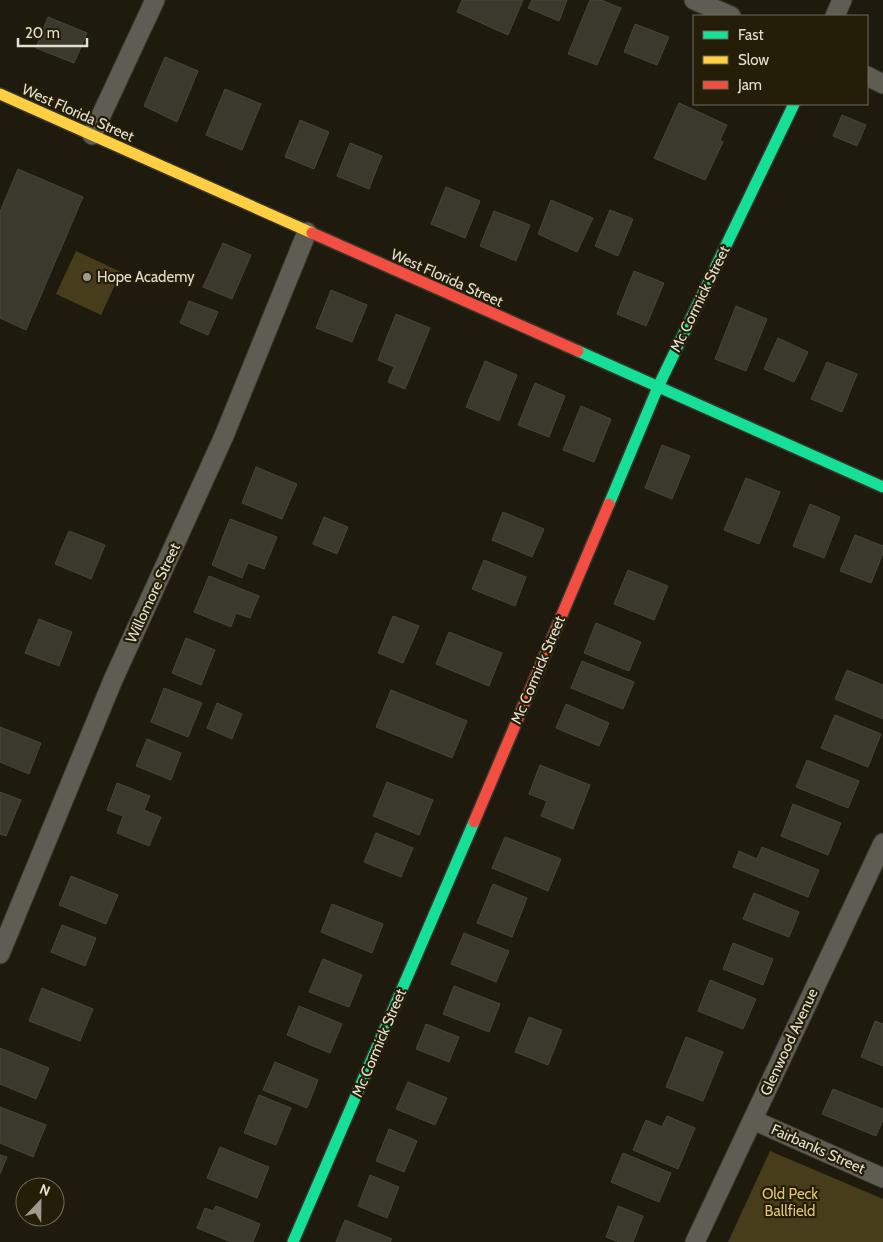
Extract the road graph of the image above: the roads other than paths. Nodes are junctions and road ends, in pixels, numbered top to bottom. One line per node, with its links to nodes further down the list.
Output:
1 (156, 0): 10 (street)
2 (694, 0): 4 (street)
3 (842, 0): 5 (street)
4 (729, 15)
5 (835, 15)
6 (868, 76): 7 (street)
7 (883, 84)
8 (0, 94): 10 (street, West Florida Street)
9 (794, 105): 12 (street, Mc Cormick Street)
10 (92, 135): 11 (street, West Florida Street)
11 (306, 232): 12 (street, West Florida Street); 15 (street, Willomore Street)
12 (658, 387): 13 (street, West Florida Street); 18 (street, Mc Cormick Street)
13 (883, 487)
14 (883, 843): 16 (street, Glenwood Avenue)
15 (0, 954)
16 (752, 1120): 17 (street, Fairbanks Street); 19 (street, Glenwood Avenue)
17 (883, 1178)
18 (293, 1242)
19 (696, 1242)

